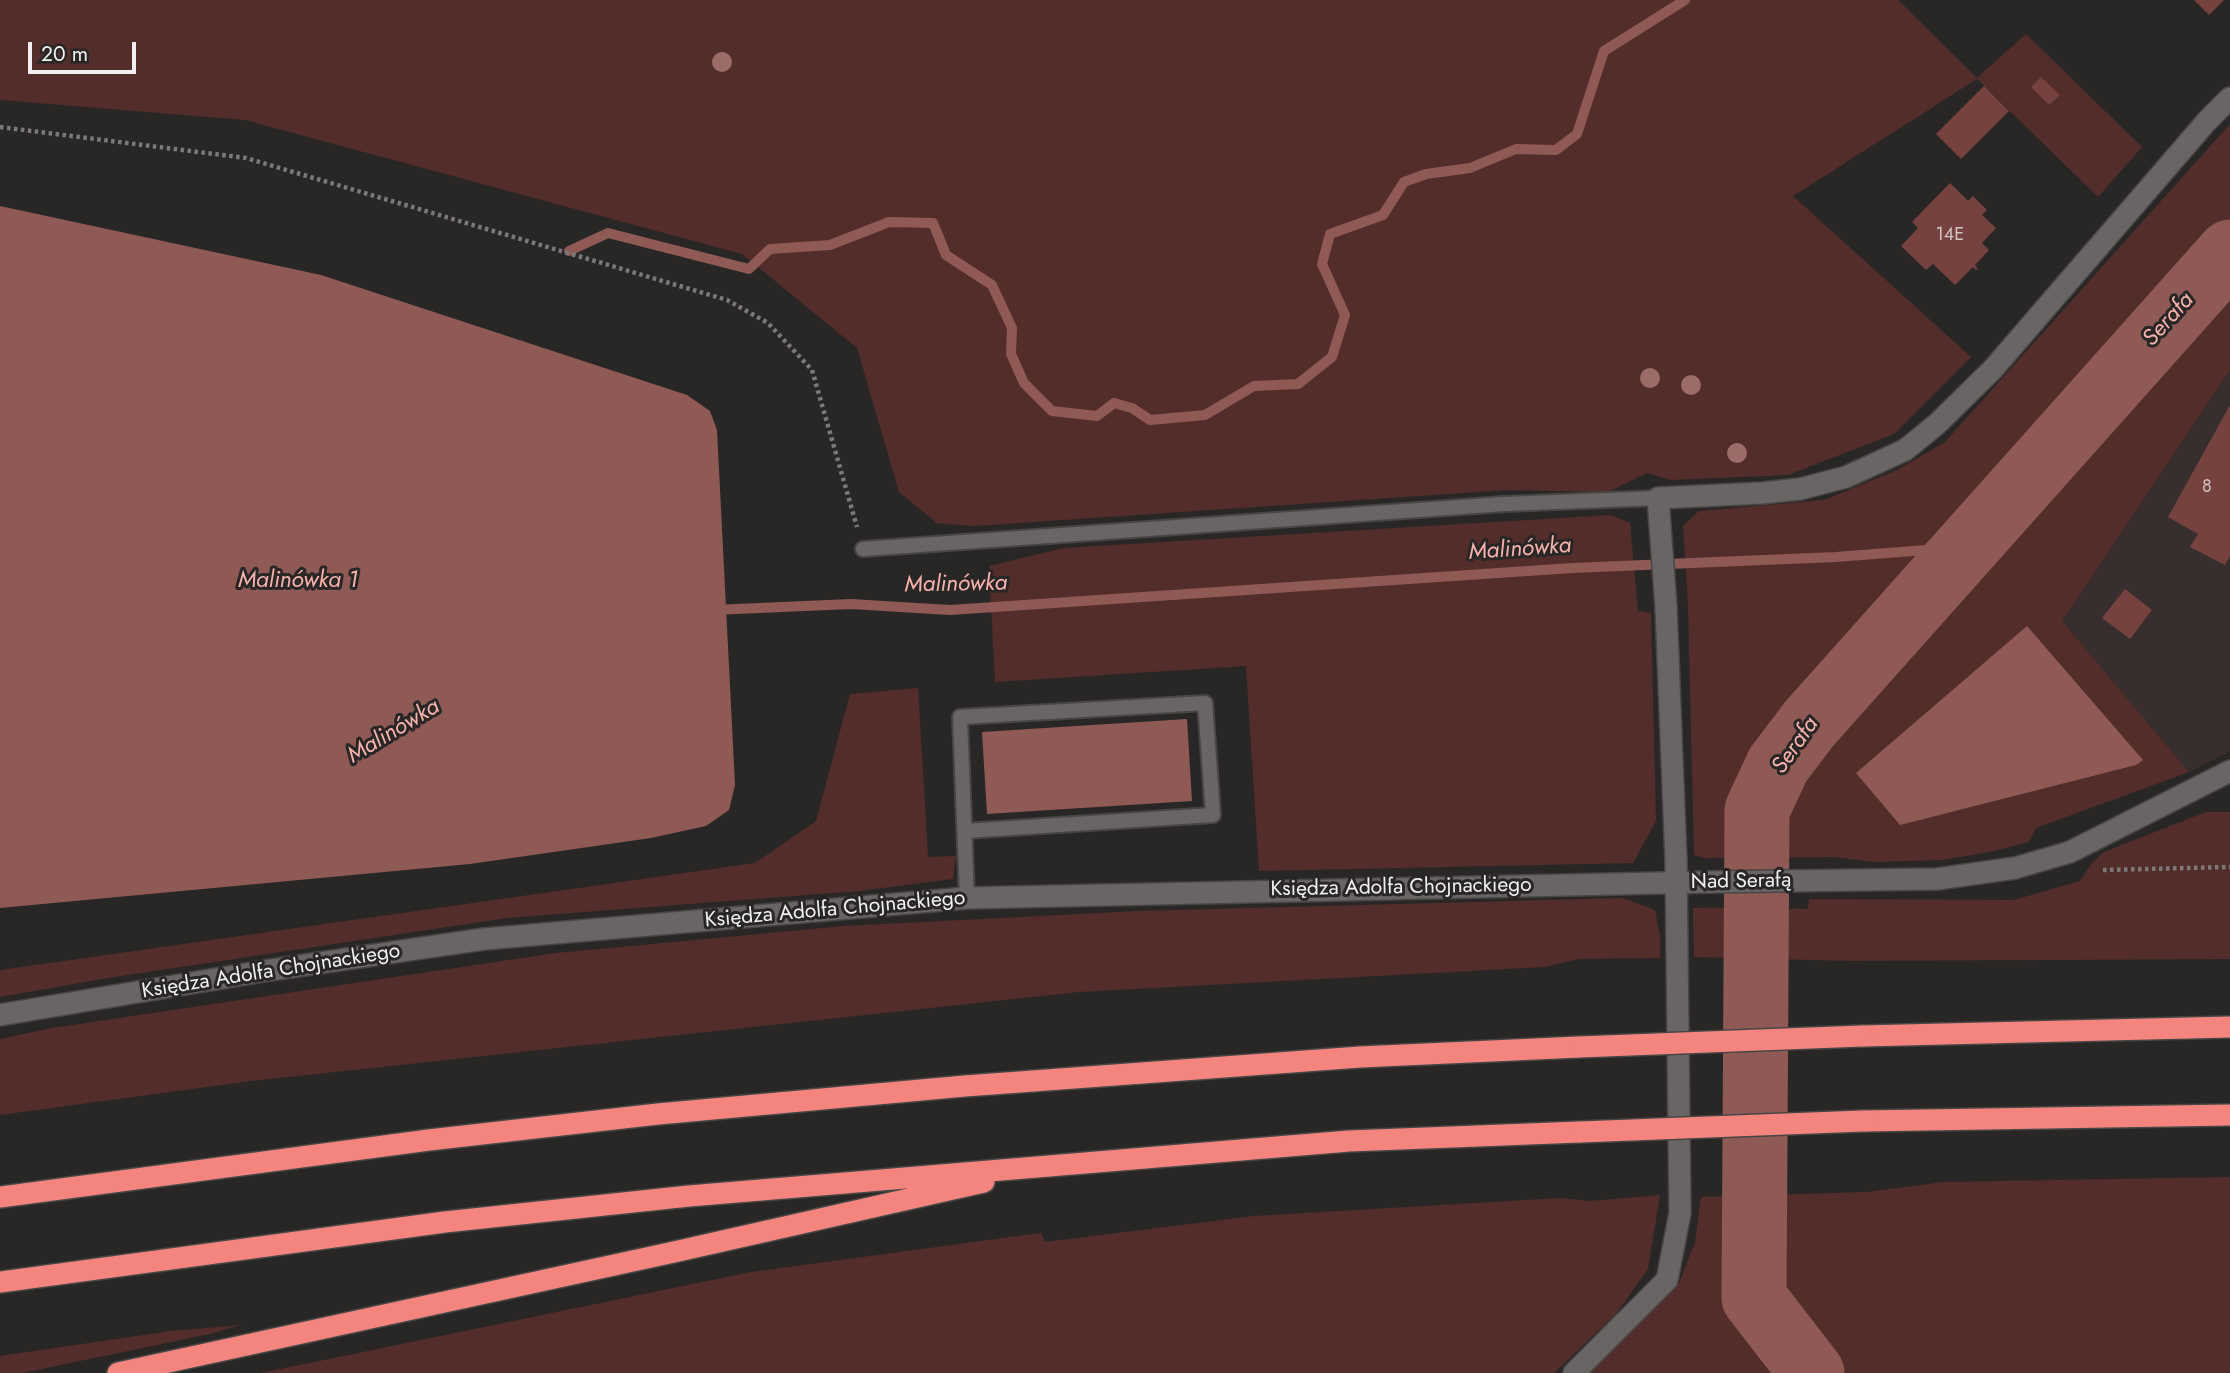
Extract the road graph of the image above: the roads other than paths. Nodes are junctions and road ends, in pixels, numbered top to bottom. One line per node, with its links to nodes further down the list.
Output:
1 (2230, 98): 2 (street)
2 (1658, 507): 3 (lane); 6 (street)
3 (863, 548)
4 (2230, 771): 6 (street, Nad Serafą)
5 (965, 831): 5 (lane); 7 (lane)
6 (1676, 882): 7 (street, Księdza Adolfa Chojnackiego); 15 (street, Nad Serafą)
7 (967, 898): 8 (street, Księdza Adolfa Chojnackiego)
8 (0, 1015)
9 (2230, 1027): 12 (highway, bridge)
10 (2230, 1115): 11 (highway, bridge)
11 (1063, 1164): 13 (highway); 14 (highway)
12 (0, 1196)
13 (0, 1282)
14 (118, 1373)
15 (1574, 1373)

